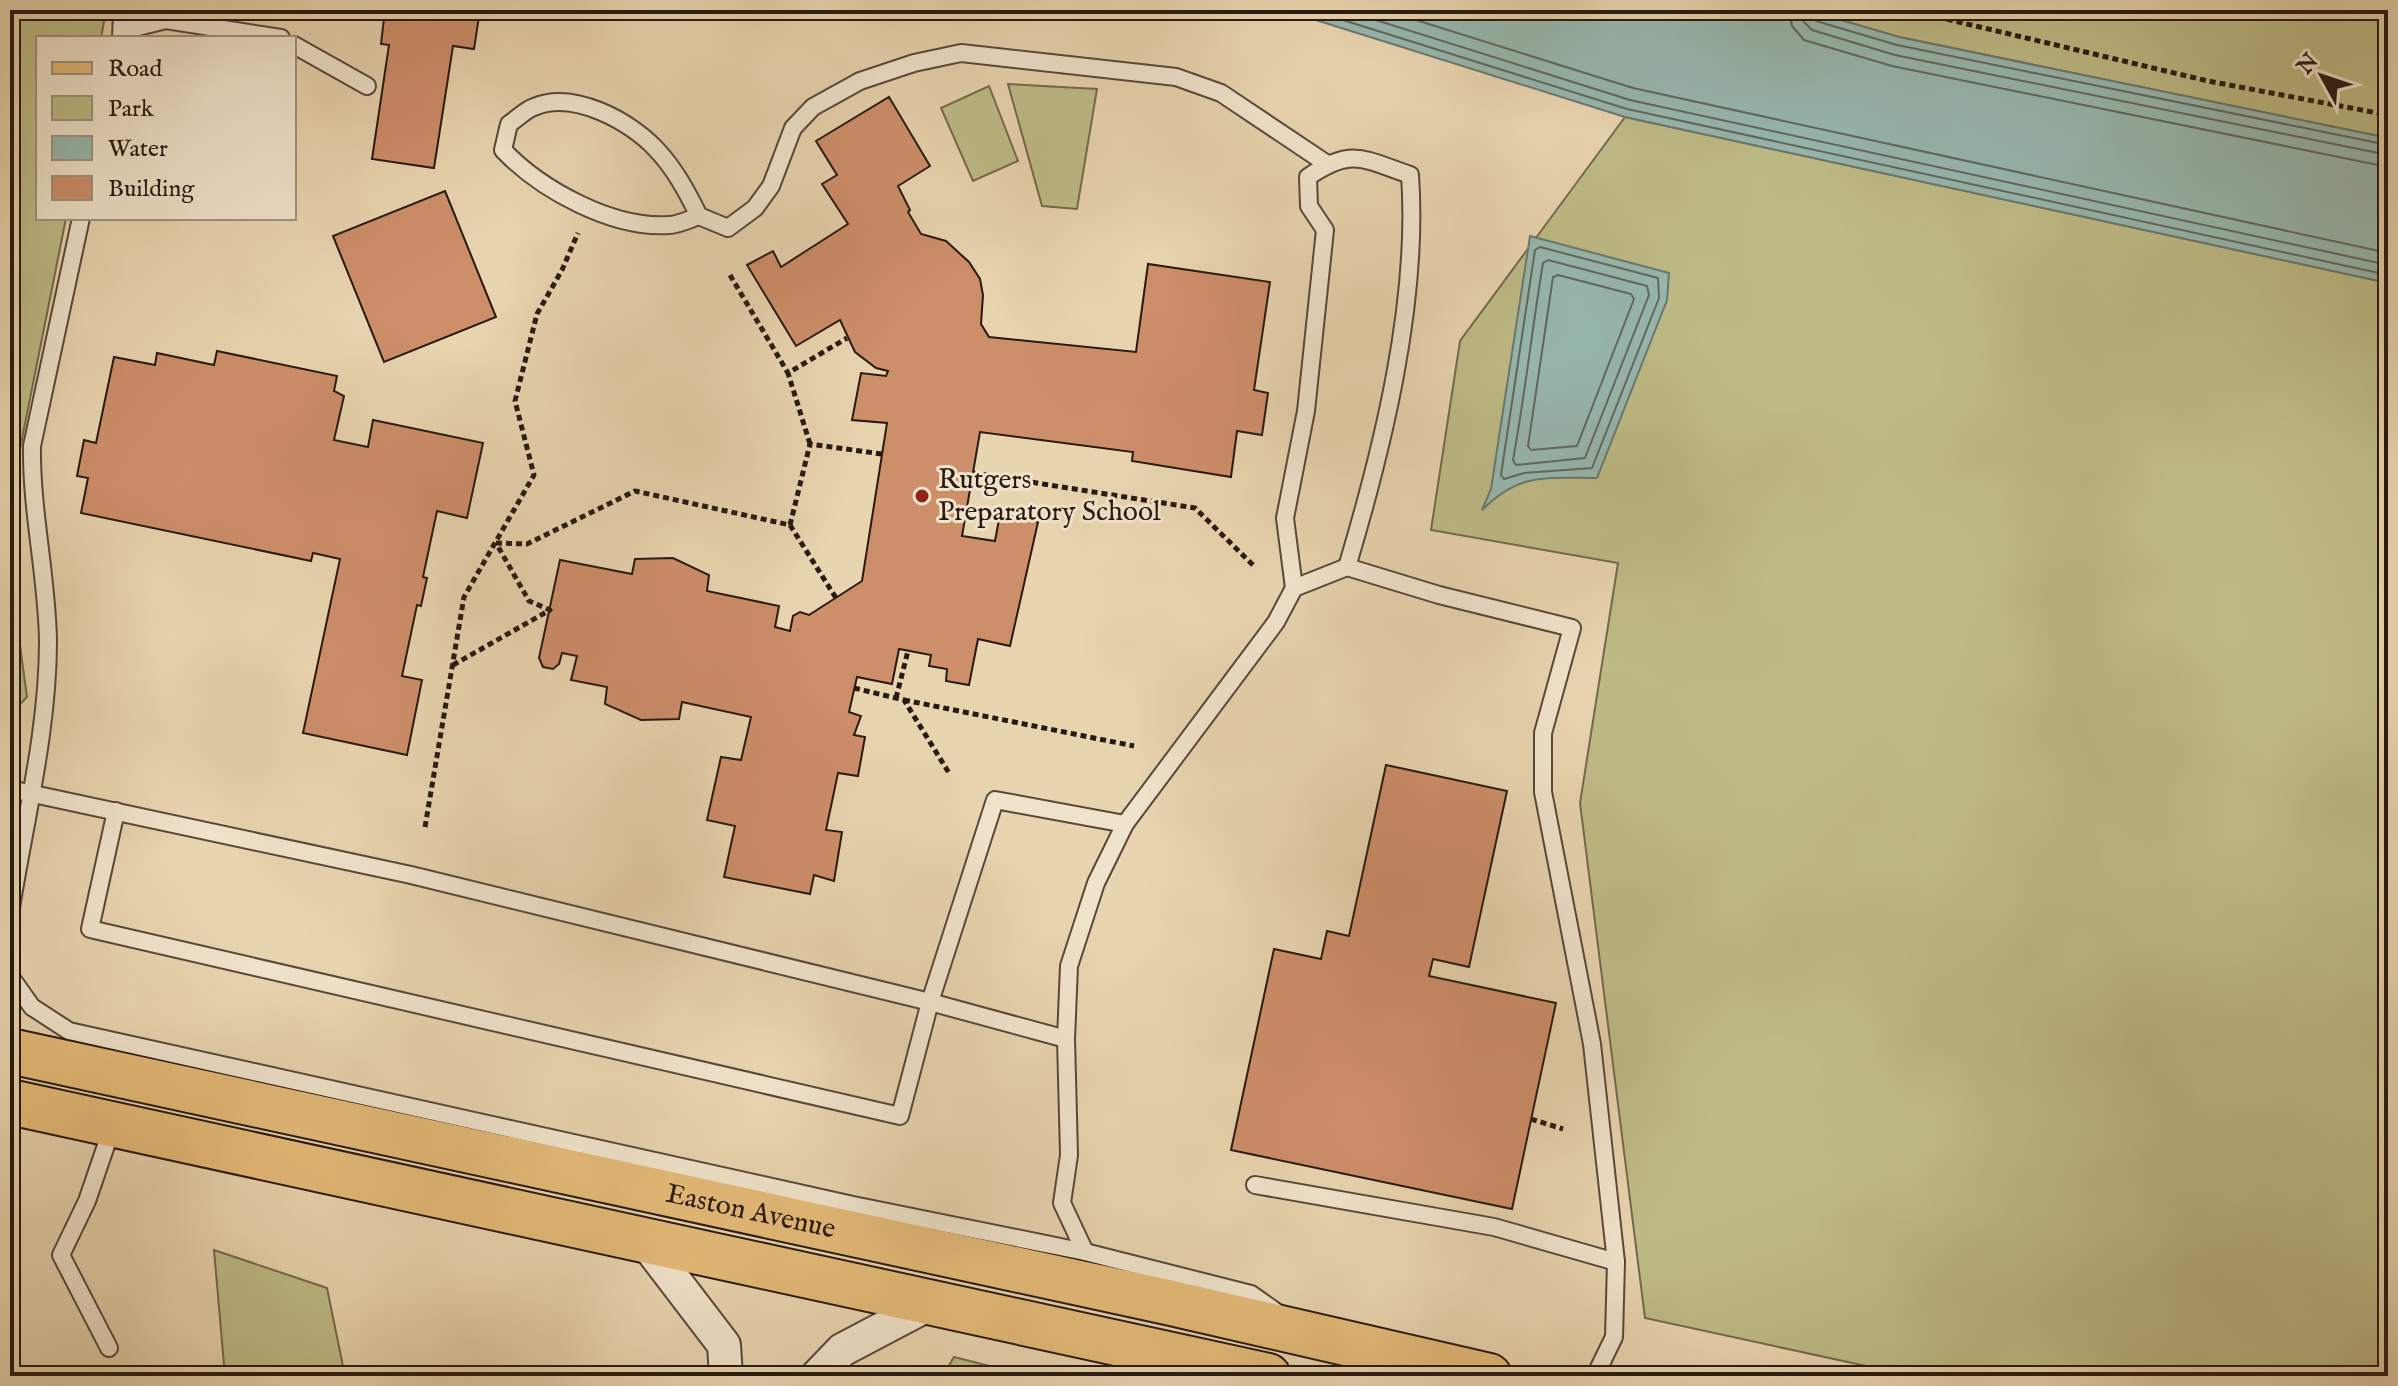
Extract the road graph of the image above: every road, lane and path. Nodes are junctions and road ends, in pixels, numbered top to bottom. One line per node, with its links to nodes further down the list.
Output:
1 (122, 10): 3 (lane)
2 (1908, 10): 7 (path)
3 (122, 35): 4 (lane)
4 (268, 36)
5 (296, 46): 6 (lane)
6 (367, 86)
7 (2388, 115)
8 (1327, 164): 9 (lane); 21 (lane); 22 (lane)
9 (699, 216): 9 (lane)
10 (81, 220): 32 (lane)
11 (580, 227): 19 (path)
12 (730, 275): 14 (path)
13 (847, 338): 14 (path)
14 (788, 373): 15 (path)
15 (810, 444): 16 (path); 18 (path)
16 (882, 454)
17 (973, 473): 20 (path)
18 (790, 525): 19 (path); 23 (path)
19 (496, 543): 25 (path); 25 (path)
20 (1255, 567)
21 (1347, 567): 22 (lane); 48 (lane)
22 (1294, 588): 34 (lane)
23 (836, 598)
24 (908, 651): 27 (path)
25 (452, 666): 35 (path)
26 (854, 688): 27 (path)
27 (896, 698): 28 (path)
28 (904, 700): 29 (path); 30 (path)
29 (1134, 746)
30 (949, 773)
31 (10, 789): 32 (lane)
32 (30, 792): 33 (lane); 36 (lane)
33 (116, 811): 38 (lane); 38 (lane)
34 (1125, 824): 38 (lane); 39 (lane)
35 (425, 827)
36 (10, 914)
37 (10, 976): 47 (lane)
38 (930, 1002): 39 (lane)
39 (1066, 1039): 47 (lane)
40 (10, 1051): 50 (main road, Easton Avenue)
41 (10, 1102): 43 (main road, Easton Avenue)
42 (1531, 1119): 44 (path)
43 (113, 1124): 46 (main road, Easton Avenue); 51 (lane)
44 (1563, 1129)
45 (1255, 1185): 48 (lane)
46 (643, 1239): 49 (main road, Easton Avenue); 52 (street)
47 (1085, 1252): 50 (lane)
48 (1616, 1262): 56 (lane)
49 (933, 1302): 53 (street); 54 (main road, Easton Avenue)
50 (1307, 1334): 55 (main road, Easton Avenue)
51 (109, 1348)
52 (726, 1376)
53 (817, 1376)
54 (1268, 1376)
55 (1489, 1376)
56 (1595, 1376)

